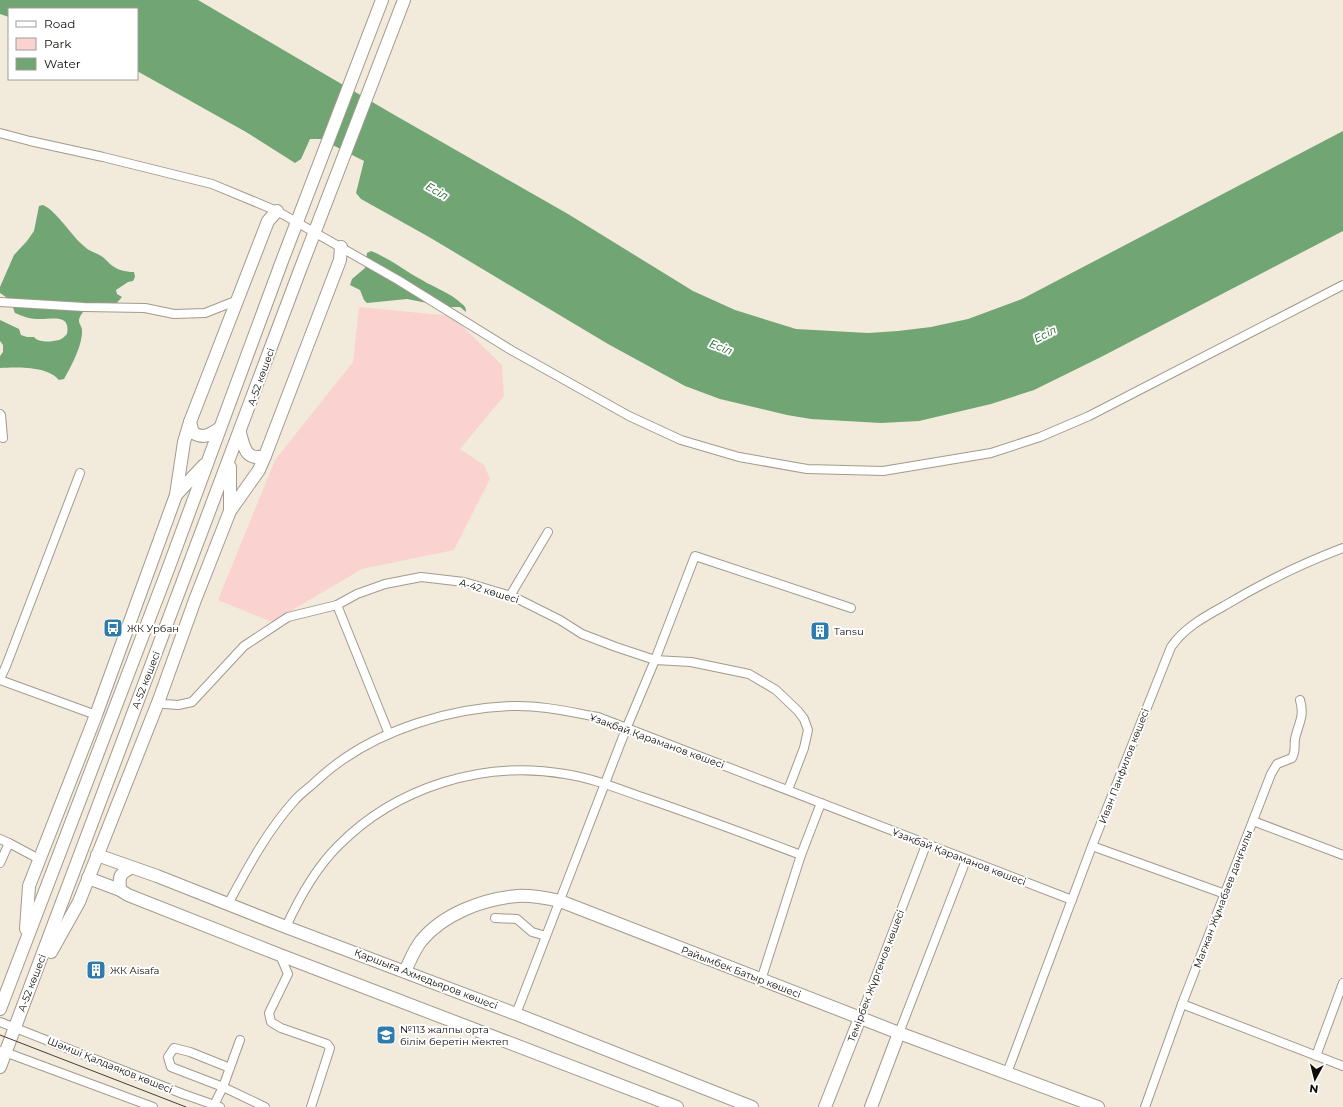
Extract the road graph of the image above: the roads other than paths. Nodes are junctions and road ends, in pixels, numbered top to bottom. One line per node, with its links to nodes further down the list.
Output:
1 (404, 0): 12 (street, А-52 көшесі)
2 (381, 2): 11 (street, А-52 көшесі)
3 (0, 133): 4 (street)
4 (277, 211): 5 (street); 7 (street)
5 (341, 247): 6 (street); 14 (street)
6 (1343, 285)
7 (238, 300): 8 (street); 10 (street)
8 (0, 302)
9 (0, 414): 13 (street)
10 (190, 422): 11 (street); 18 (street)
11 (220, 428): 16 (street, А-52 көшесі)
12 (240, 432): 14 (street); 15 (street, А-52 көшесі)
13 (3, 438)
14 (265, 456): 19 (street)
15 (230, 459): 19 (street); 25 (street, А-52 көшесі)
16 (209, 460): 18 (street); 24 (street, А-52 көшесі)
17 (80, 473): 30 (street)
18 (176, 495): 21 (street)
19 (230, 512): 23 (street)
20 (548, 532): 26 (street)
21 (159, 540): 24 (street); 33 (street)
22 (1343, 548): 43 (street, Иван Панфилов көшесі)
23 (210, 563): 25 (street); 31 (street)
24 (167, 572): 62 (street, А-52 көшесі)
25 (185, 577): 67 (street, А-52 көшесі)
26 (510, 596): 27 (street, А-42 көшесі); 29 (street, А-42 көшесі)
27 (337, 605): 31 (street, А-42 көшесі); 35 (street)
28 (851, 608): 29 (street)
29 (655, 660): 34 (street); 37 (street, А-42 көшесі)
30 (0, 680): 33 (street)
31 (159, 700): 48 (street)
32 (1300, 700): 39 (street, Мағжан Жұмабаев даңғылы)
33 (96, 715): 49 (street)
34 (626, 728): 35 (street, Ұзақбай Қараманов көшесі); 36 (street); 37 (street, Ұзақбай Қараманов көшесі)
35 (389, 734): 58 (street, Ұзақбай Қараманов көшесі)
36 (605, 784): 46 (street); 57 (street); 60 (street)
37 (788, 790): 38 (street, Ұзақбай Қараманов көшесі)
38 (821, 803): 42 (street, Ұзақбай Қараманов көшесі); 46 (street)
39 (1253, 821): 47 (street); 55 (street, Мағжан Жұмабаев даңғылы)
40 (0, 839): 41 (street)
41 (9, 843): 44 (street); 45 (street)
42 (926, 845): 50 (street, Ұзақбай Қараманов көшесі); 71 (street, Темірбек Жүргенов көшесі)
43 (1092, 846): 55 (street); 56 (street, Иван Панфилов көшесі)
44 (3, 850): 45 (street); 51 (street)
45 (21, 850): 49 (street)
46 (801, 855): 65 (street)
47 (1343, 855)
48 (98, 856): 52 (street, Қаршыға Ахмедьяров көшесі); 53 (street)
49 (38, 859): 62 (street)
50 (966, 860): 56 (street, Ұзақбай Қараманов көшесі); 74 (street)
51 (0, 864)
52 (131, 868): 54 (street); 58 (street, Қаршыға Ахмедьяров көшесі)
53 (88, 878): 54 (street); 67 (street)
54 (120, 890): 63 (street)
55 (1225, 894): 68 (street, Мағжан Жұмабаев даңғылы)
56 (1072, 900): 81 (street, Иван Панфилов көшесі)
57 (560, 901): 61 (street); 64 (street, Райымбек Батыр көшесі); 65 (street, Райымбек Батыр көшесі)
58 (228, 904): 60 (street, Қаршыға Ахмедьяров көшесі)
59 (495, 918): 61 (street)
60 (286, 927): 64 (street, Қаршыға Ахмедьяров көшесі)
61 (546, 936): 70 (street)
62 (26, 941): 69 (street, А-52 көшесі)
63 (280, 955): 86 (street); 87 (street)
64 (405, 971): 70 (street, Қаршыға Ахмедьяров көшесі)
65 (760, 980): 71 (street, Райымбек Батыр көшесі)
66 (1343, 983): 77 (street)
67 (26, 1000): 73 (street, А-52 көшесі)
68 (1182, 1004): 77 (street); 92 (street, Мағжан Жұмабаев даңғылы)
69 (0, 1009)
70 (516, 1014): 88 (street, Қаршыға Ахмедьяров көшесі)
71 (860, 1018): 74 (street, Райымбек Батыр көшесі); 89 (street, Темірбек Жүргенов көшесі)
72 (0, 1022): 73 (street, Шәмші Қалдаяқов көшесі)
73 (15, 1029): 76 (street, А-52 көшесі); 83 (street, Шәмші Қалдаяқов көшесі)
74 (899, 1033): 81 (street, Райымбек Батыр көшесі); 90 (street)
75 (240, 1040): 80 (street)
76 (3, 1052): 79 (street, А-52 көшесі); 84 (street)
77 (1316, 1056): 78 (street)
78 (1343, 1066)
79 (0, 1067)
80 (230, 1068): 82 (street); 82 (street)
81 (1007, 1074): 91 (street, Райымбек Батыр көшесі)
82 (223, 1087): 83 (street); 85 (street)
83 (217, 1106)
84 (153, 1107)
85 (265, 1107)
86 (311, 1107)
87 (677, 1107)
88 (752, 1107)
89 (825, 1107)
90 (870, 1107)
91 (1098, 1107)
92 (1145, 1107)

